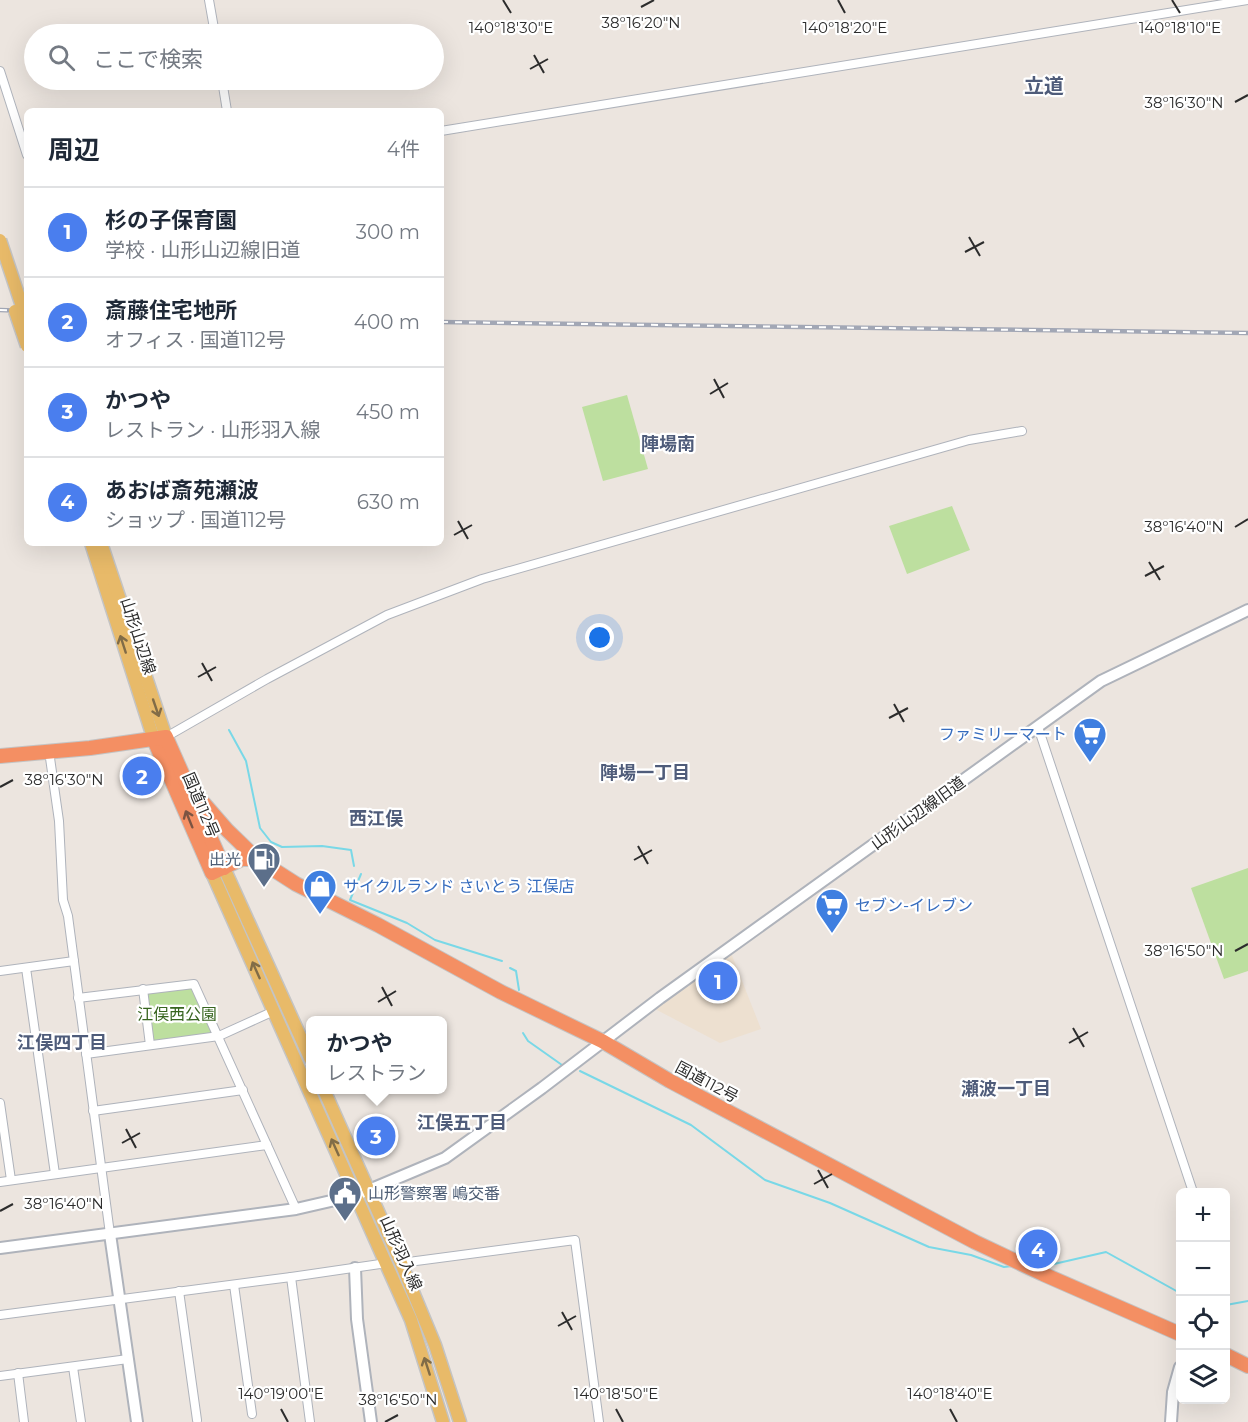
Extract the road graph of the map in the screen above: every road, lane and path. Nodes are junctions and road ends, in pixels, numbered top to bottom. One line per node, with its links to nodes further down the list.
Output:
1 (209, 0): 3 (street)
2 (1248, 0): 7 (street)
3 (213, 24)
4 (0, 71): 8 (street)
5 (224, 90): 6 (street)
6 (227, 108)
7 (444, 131)
8 (24, 146)
9 (0, 240): 11 (main road, bridge)
10 (0, 266): 12 (main road, bridge)
11 (24, 312)
12 (24, 337)
13 (1022, 432): 19 (street)
14 (92, 546): 16 (main road, 山形山辺線)
15 (102, 546): 16 (main road, 山形山辺線)
16 (113, 596): 19 (main road, 山形山辺線)
17 (1248, 610): 18 (street, 山形山辺線旧道)
18 (1038, 727): 32 (street, 山形山辺線旧道); 47 (street)
19 (160, 738): 20 (highway); 22 (highway, 国道112号); 24 (highway, 国道112号, one-way to 19)
20 (50, 751): 21 (highway); 25 (street)
21 (0, 756)
22 (187, 784): 23 (highway, 国道112号); 24 (highway, 国道112号)
23 (257, 859): 24 (highway); 32 (highway, 国道112号)
24 (218, 871): 30 (main road, 山形羽入線, one-way to 24); 34 (main road)
25 (74, 961): 26 (street); 29 (street)
26 (26, 968): 27 (street); 44 (street)
27 (0, 971)
28 (143, 989): 29 (street); 31 (street); 33 (street)
29 (78, 998): 35 (street)
30 (274, 1011): 31 (street); 36 (main road, 山形羽入線, one-way to 30)
31 (219, 1036): 33 (street); 37 (street)
32 (602, 1041): 48 (street, 山形山辺線旧道); 60 (highway, 国道112号)
33 (150, 1045): 35 (street)
34 (306, 1051)
35 (86, 1054): 41 (street)
36 (306, 1076)
37 (243, 1090): 41 (street); 42 (street)
38 (315, 1094): 48 (main road, 山形羽入線, one-way to 38)
39 (326, 1094): 48 (main road, 山形羽入線)
40 (0, 1103): 45 (street)
41 (93, 1111): 43 (street)
42 (267, 1145): 43 (street); 49 (street)
43 (101, 1169): 44 (street); 50 (street)
44 (55, 1174): 45 (street)
45 (11, 1180): 46 (street)
46 (0, 1182)
47 (1191, 1188)
48 (363, 1193): 49 (street, 山形山辺線旧道); 52 (main road, 山形羽入線); 53 (main road, 山形羽入線)
49 (296, 1209): 50 (street, 山形山辺線旧道)
50 (110, 1234): 51 (street, 山形山辺線旧道); 58 (street)
51 (0, 1248)
52 (387, 1263): 54 (street); 75 (main road, 山形羽入線, one-way to 52)
53 (401, 1263): 76 (main road, 山形羽入線); 77 (street)
54 (355, 1268): 55 (street); 74 (street)
55 (291, 1277): 56 (street); 73 (street)
56 (234, 1285): 57 (street); 68 (street)
57 (179, 1292): 58 (street); 69 (street)
58 (119, 1300): 59 (street); 62 (street)
59 (0, 1315)
60 (1176, 1332)
61 (1230, 1357): 63 (highway)
62 (128, 1359): 64 (street); 72 (street)
63 (1248, 1366)
64 (73, 1367): 65 (street); 71 (street)
65 (18, 1373): 66 (street); 70 (street)
66 (0, 1376)
67 (1176, 1381): 78 (street)
68 (252, 1414)
69 (197, 1420)
70 (24, 1422)
71 (81, 1422)
72 (137, 1422)
73 (310, 1422)
74 (371, 1422)
75 (443, 1422)
76 (460, 1422)
77 (599, 1422)
78 (1171, 1422)

